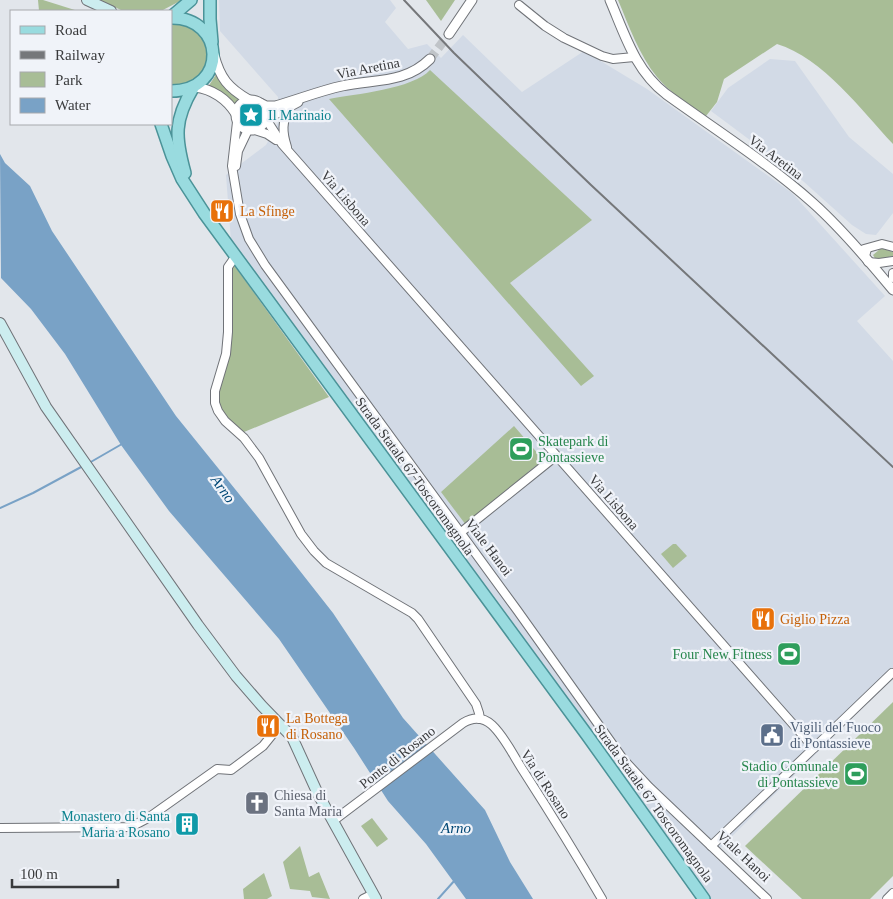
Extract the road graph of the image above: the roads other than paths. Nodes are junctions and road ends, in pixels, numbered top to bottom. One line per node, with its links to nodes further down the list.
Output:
1 (191, 0): 8 (main road)
2 (210, 0): 11 (main road)
3 (472, 0): 10 (street)
4 (610, 0): 12 (street, Via Aretina)
5 (95, 5): 7 (main road)
6 (519, 5): 12 (street)
7 (108, 10)
8 (172, 17)
9 (172, 18): 11 (main road)
10 (449, 34)
11 (213, 50): 14 (main road); 17 (street)
12 (634, 57): 29 (street, Via Aretina)
13 (430, 59): 16 (street, Via Aretina)
14 (194, 87): 15 (main road); 20 (street); 27 (main road, Strada Statale 67 Toscoromagnola)
15 (172, 91)
16 (307, 97): 18 (street, Via Aretina); 19 (street, Via Aretina)
17 (249, 100): 18 (street); 20 (street)
18 (260, 103): 21 (street)
19 (289, 108): 21 (street, Via Aretina); 25 (street)
20 (236, 118): 23 (street); 26 (street, Viale Hanoi)
21 (266, 120): 23 (street, Viale Hanoi); 24 (street, Via Lisbona)
22 (161, 125): 27 (main road, Strada Statale 67 Toscoromagnola)
23 (252, 130): 24 (street, Via Lisbona); 26 (street, Viale Hanoi)
24 (282, 144): 25 (street, Via Lisbona)
25 (288, 151): 38 (street, Via Lisbona)
26 (234, 180): 39 (street, Viale Hanoi)
27 (191, 191): 31 (main road, Strada Statale 67 Toscoromagnola)
28 (890, 246): 30 (street)
29 (855, 247): 30 (street); 33 (street, Via Aretina)
30 (867, 249): 33 (street)
31 (235, 256): 41 (street); 51 (main road, Strada Statale 67 Toscoromagnola)
32 (893, 261): 33 (street)
33 (868, 262): 36 (street, Via Aretina)
34 (893, 273): 35 (street)
35 (893, 278)
36 (893, 290)
37 (0, 324): 42 (main road)
38 (556, 456): 39 (street); 43 (street, Via Lisbona)
39 (460, 533): 46 (street, Viale Hanoi)
40 (892, 673): 43 (street)
41 (480, 719): 44 (street, Ponte di Rosano); 50 (street, Via di Rosano)
42 (280, 726): 44 (main road); 45 (street)
43 (814, 748): 46 (street)
44 (333, 821): 48 (main road)
45 (0, 828)
46 (711, 846): 52 (street, Viale Hanoi)
47 (893, 893): 53 (street)
48 (375, 896): 49 (street)
49 (363, 899)
50 (602, 899)
51 (704, 899)
52 (767, 899)
53 (886, 899)

